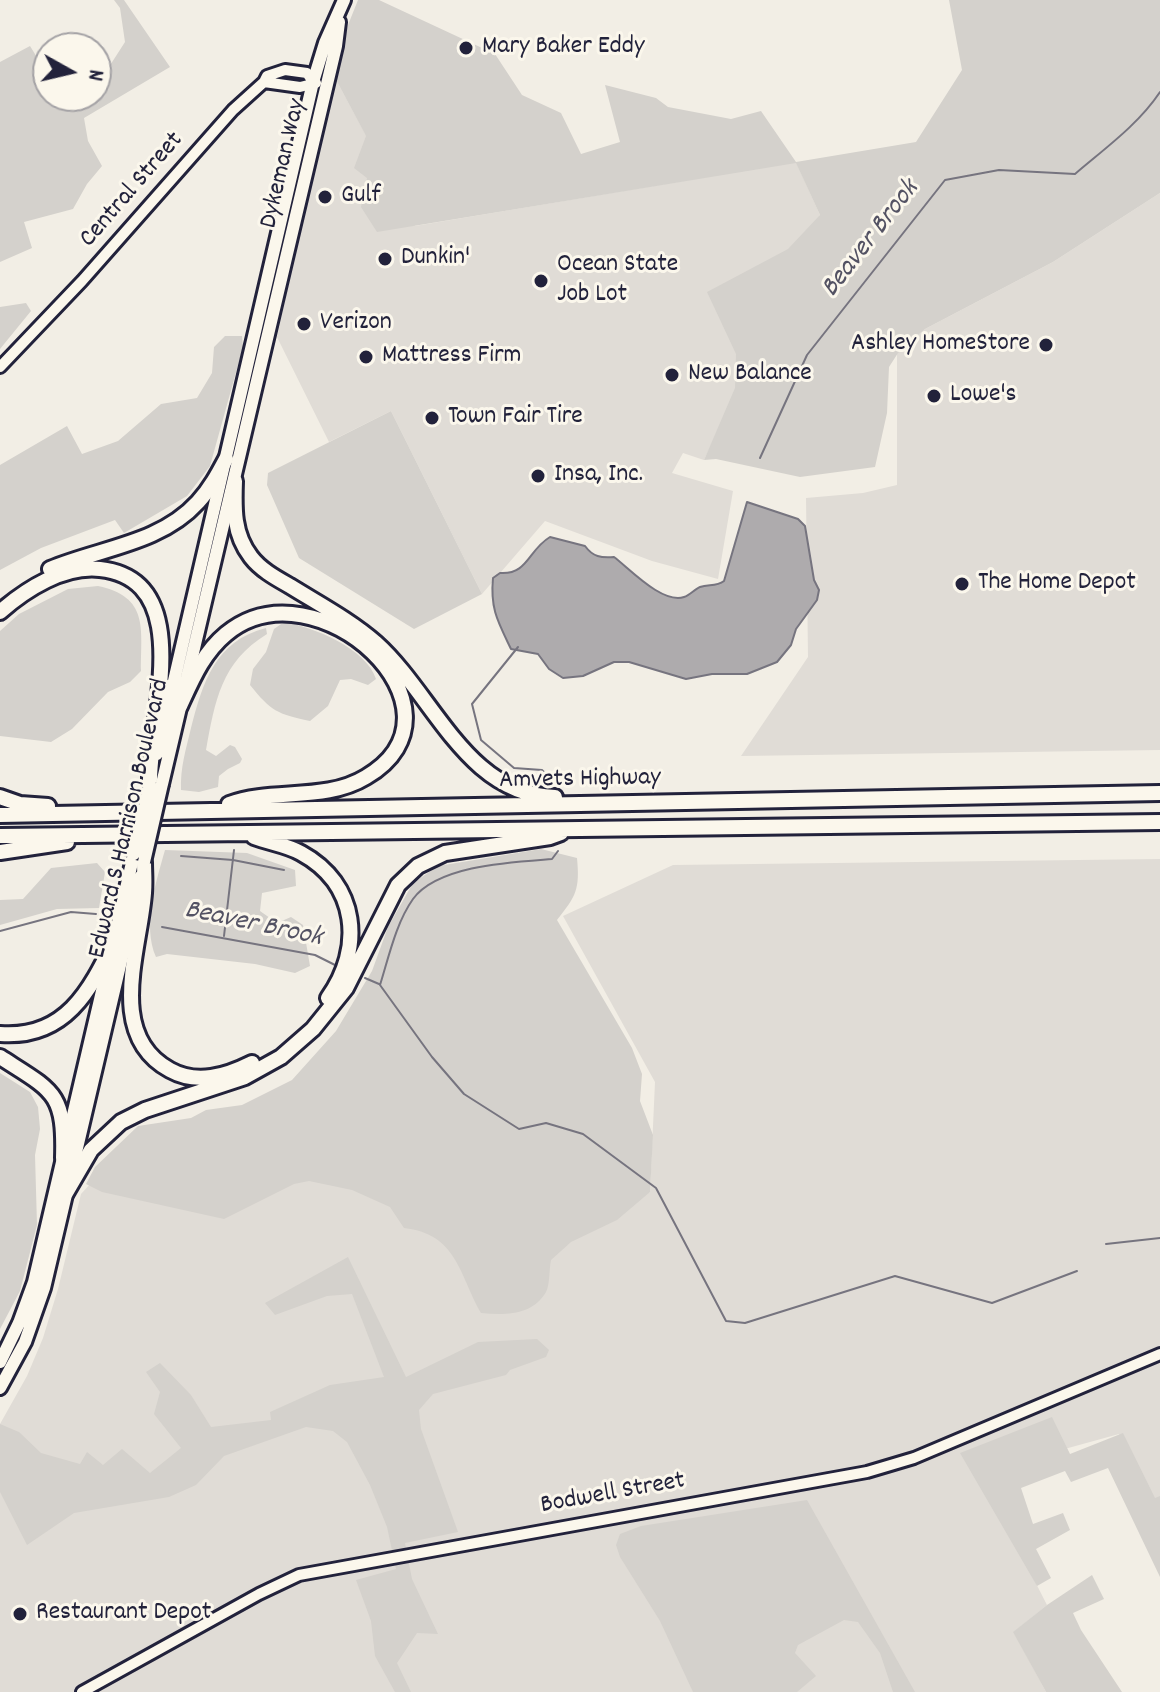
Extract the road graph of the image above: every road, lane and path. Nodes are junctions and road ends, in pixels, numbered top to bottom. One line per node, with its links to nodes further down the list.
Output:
1 (342, 5): 3 (main road)
2 (264, 82): 3 (street); 3 (street); 6 (street, Central Street)
3 (319, 84): 4 (main road, Dykeman Way); 5 (main road, Dykeman Way)
4 (274, 250): 7 (main road, Edward S Harrison Boulevard)
5 (287, 253): 8 (main road, Edward S Harrison Boulevard)
6 (0, 367)
7 (226, 459): 9 (highway); 12 (main road, Edward S Harrison Boulevard)
8 (235, 481): 11 (main road, Edward S Harrison Boulevard); 15 (highway)
9 (0, 600)
10 (0, 612): 12 (highway)
11 (180, 706): 12 (main road, Edward S Harrison Boulevard); 16 (highway)
12 (156, 784): 25 (main road, Edward S Harrison Boulevard, bridge)
13 (1160, 793): 15 (highway, Amvets Highway)
14 (0, 797): 17 (highway)
15 (590, 805): 16 (highway, Amvets Highway)
16 (212, 811): 17 (highway, Amvets Highway)
17 (75, 814): 18 (highway, Amvets Highway)
18 (0, 815)
19 (1160, 822): 20 (highway, Amvets Highway)
20 (575, 828): 21 (highway, Amvets Highway); 30 (highway)
21 (247, 833): 23 (highway, Amvets Highway); 25 (highway)
22 (0, 836): 23 (highway, Amvets Highway)
23 (88, 836): 24 (highway)
24 (0, 852)
25 (139, 858): 26 (main road, Edward S Harrison Boulevard); 30 (main road, Edward S Harrison Boulevard)
26 (114, 941): 27 (highway); 29 (main road, Edward S Harrison Boulevard)
27 (0, 1034)
28 (0, 1057): 29 (highway)
29 (63, 1158): 32 (main road, Edward S Harrison Boulevard)
30 (66, 1193): 33 (main road, Edward S Harrison Boulevard)
31 (1160, 1354): 34 (street, Bodwell Street)
32 (0, 1362)
33 (0, 1388)
34 (82, 1692)

